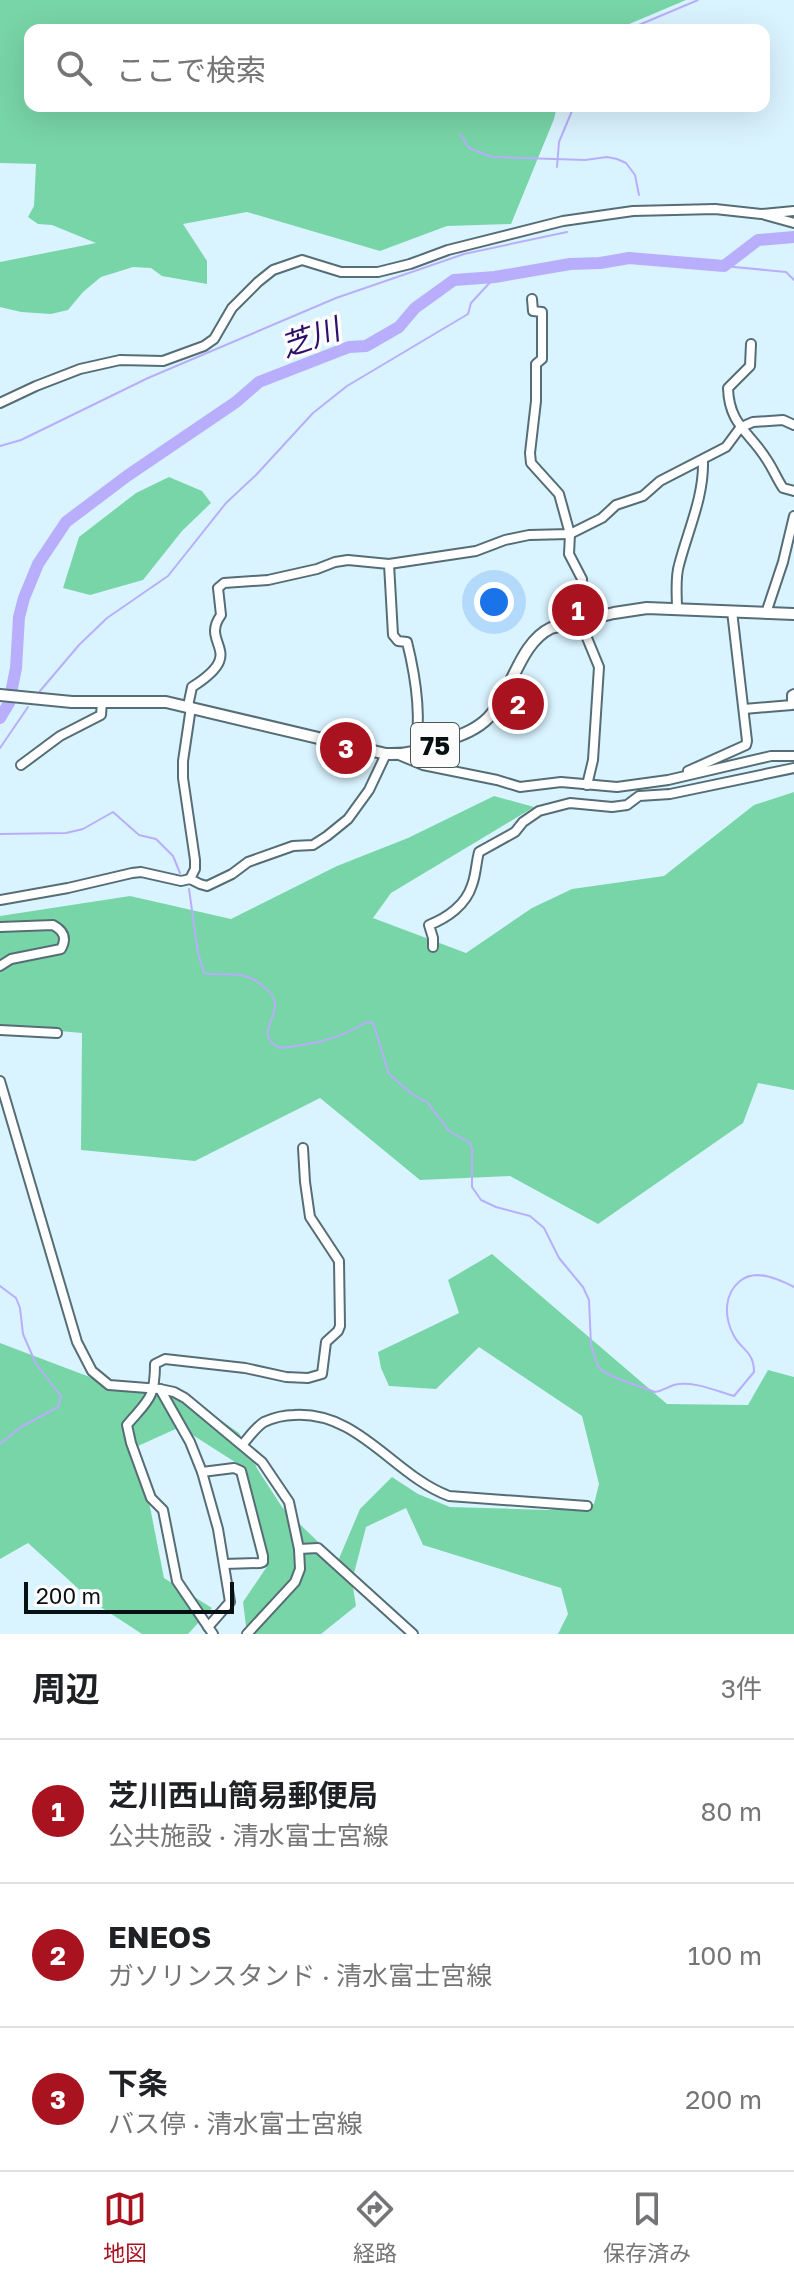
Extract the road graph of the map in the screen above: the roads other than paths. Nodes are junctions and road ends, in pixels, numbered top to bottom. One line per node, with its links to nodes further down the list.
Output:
1 (794, 211): 2 (street)
2 (761, 214): 3 (street); 6 (street)
3 (794, 223)
4 (532, 299): 12 (street)
5 (751, 344): 8 (street)
6 (0, 403)
7 (794, 425): 8 (street)
8 (740, 428): 9 (street); 10 (street)
9 (703, 461): 12 (street); 14 (street)
10 (794, 491)
11 (794, 516): 16 (street)
12 (570, 534): 13 (street); 18 (street)
13 (389, 564): 22 (street); 24 (street)
14 (677, 609): 15 (main road, 75); 18 (main road, 75)
15 (732, 611): 16 (main road, 75); 23 (street)
16 (766, 613): 17 (main road, 75)
17 (794, 614)
18 (582, 620): 24 (main road, 75); 31 (street)
19 (794, 694): 23 (street)
20 (0, 695): 21 (main road, 75)
21 (102, 702): 22 (main road, 75); 28 (street)
22 (189, 707): 25 (main road, 75); 32 (street)
23 (744, 709): 30 (street)
24 (415, 753): 26 (main road, 75)
25 (386, 754): 26 (main road, 75); 32 (street)
26 (398, 755): 31 (street)
27 (794, 756): 30 (street)
28 (21, 765)
29 (794, 768): 35 (street)
30 (675, 778): 31 (street)
31 (587, 785)
32 (190, 879): 33 (street)
33 (0, 900)
34 (0, 927): 36 (street)
35 (433, 947)
36 (0, 966)
37 (0, 1030): 38 (street)
38 (57, 1033)
39 (0, 1081): 41 (street)
40 (303, 1148): 41 (street)
41 (157, 1389): 42 (street); 43 (street); 47 (street)
42 (243, 1444): 44 (street); 45 (street)
43 (202, 1472): 46 (street); 46 (street)
44 (587, 1506)
45 (299, 1549): 48 (street); 49 (street)
46 (224, 1564): 47 (street)
47 (210, 1631)
48 (247, 1634)
49 (413, 1634)

